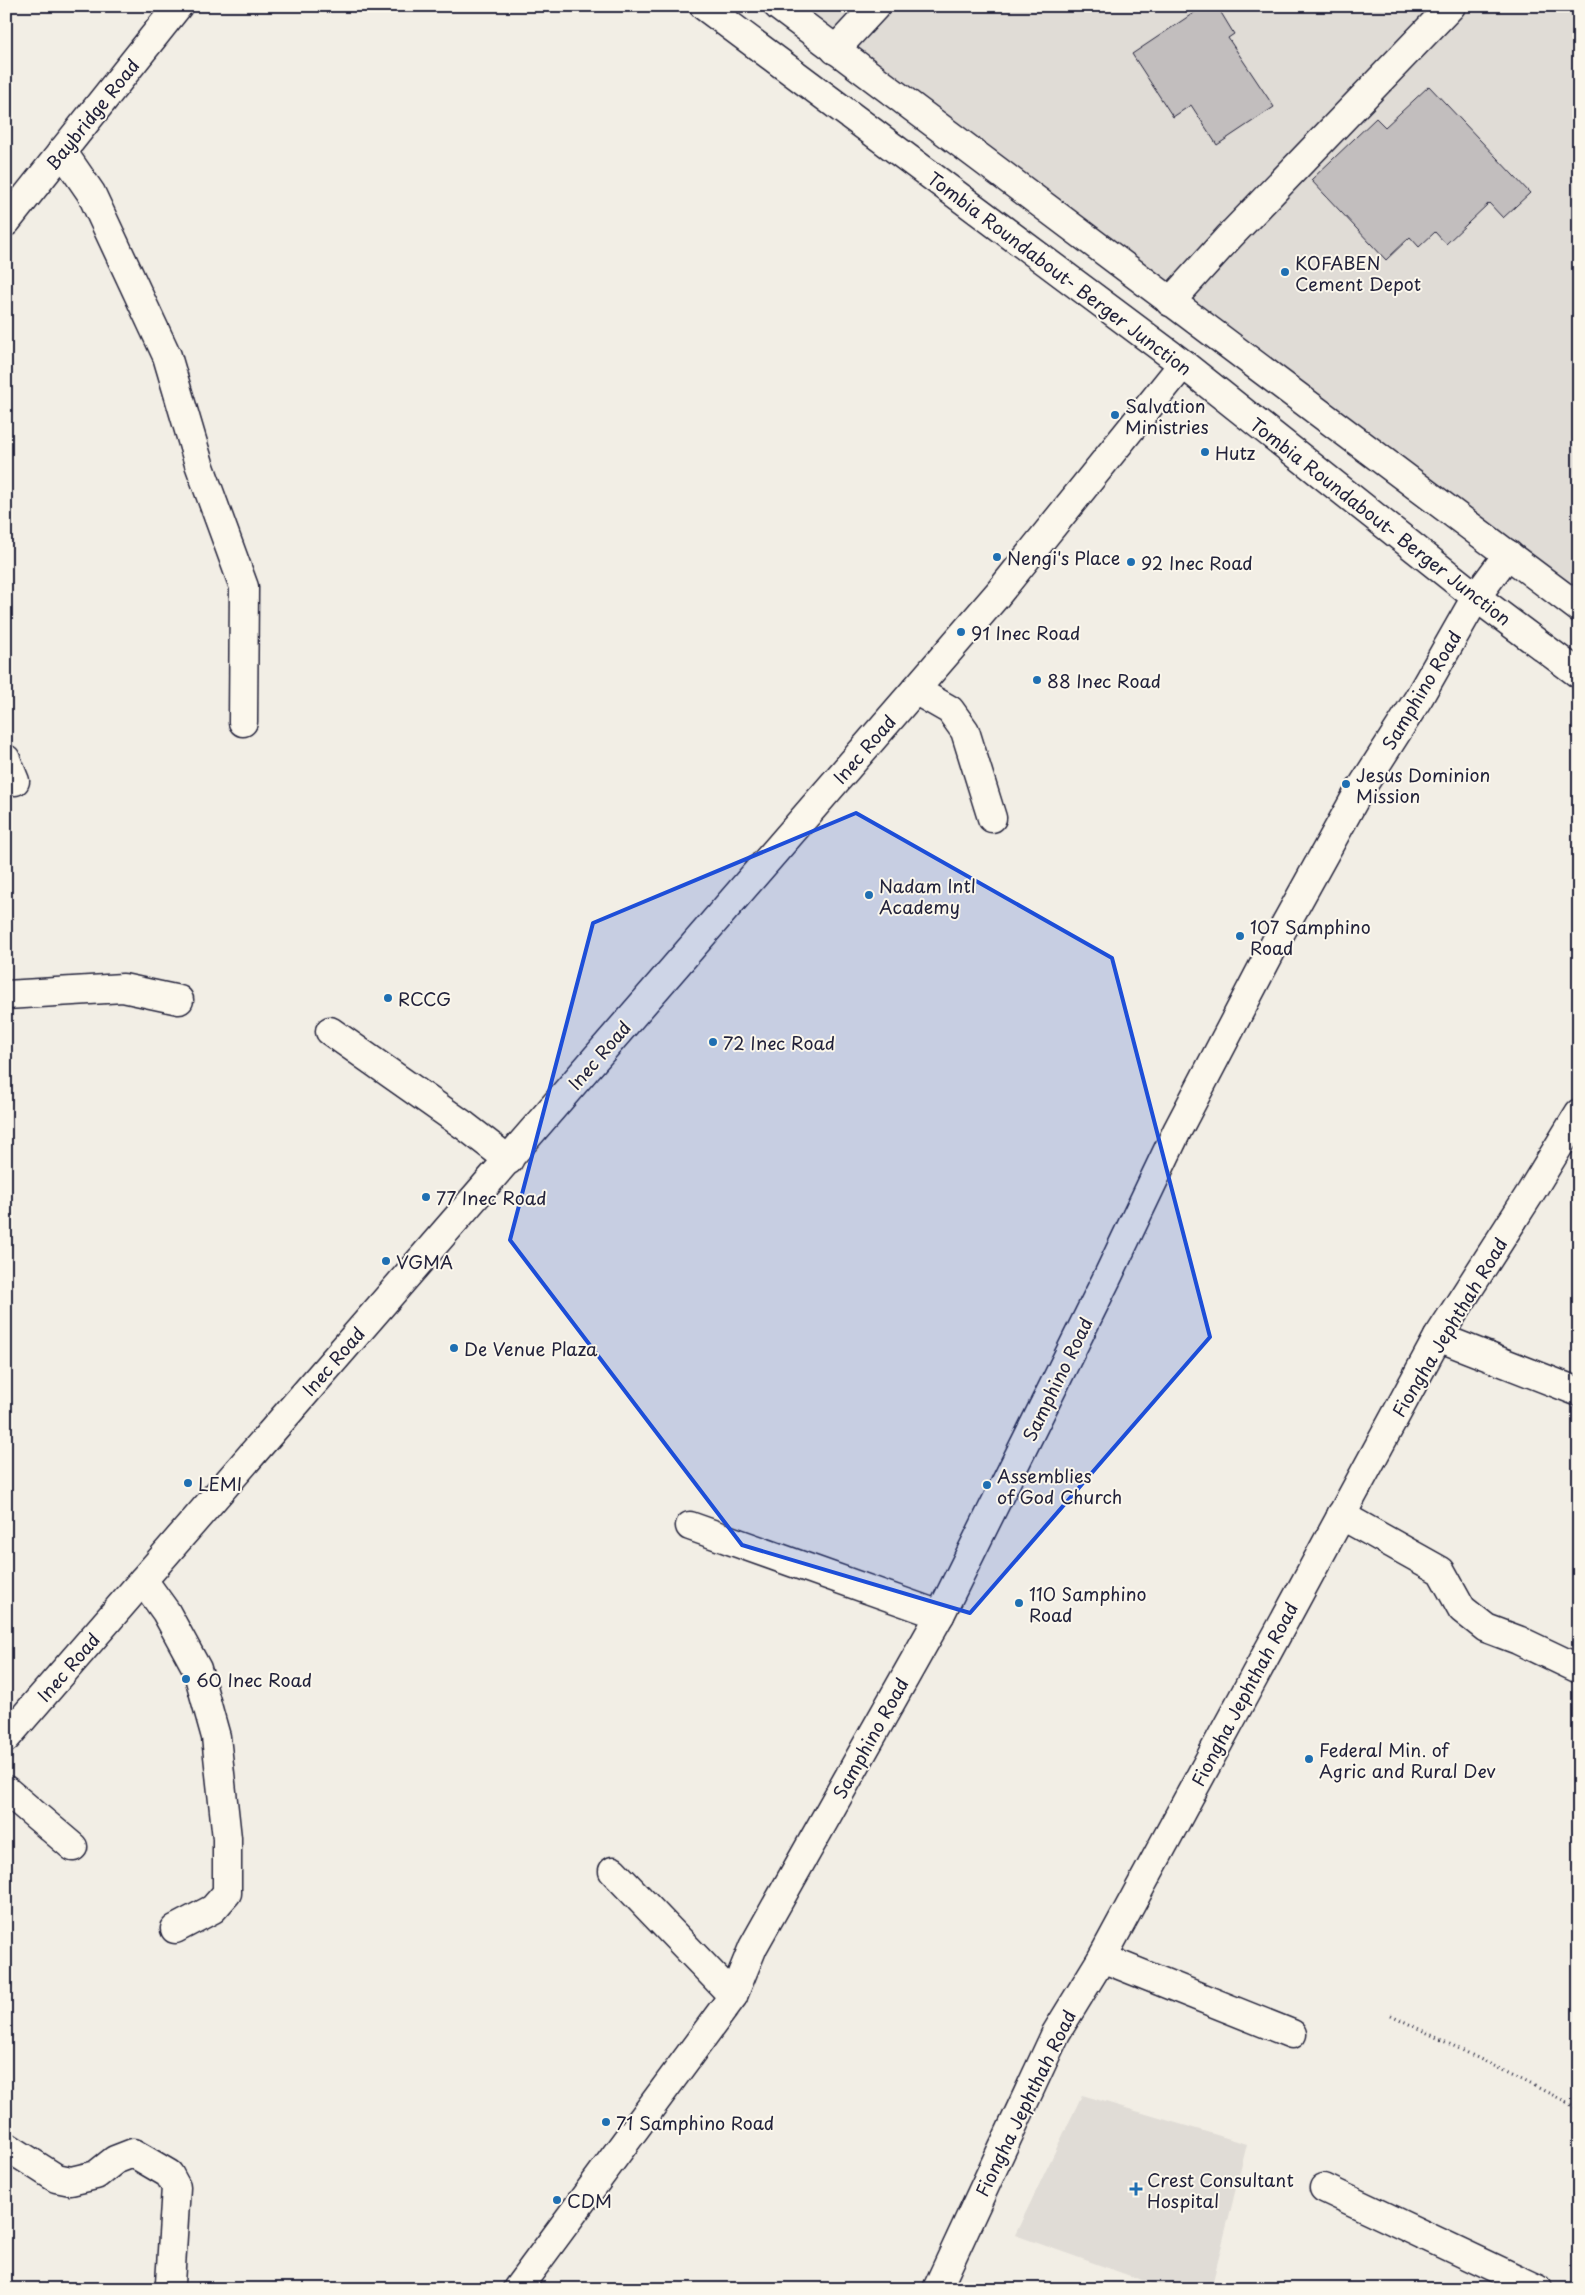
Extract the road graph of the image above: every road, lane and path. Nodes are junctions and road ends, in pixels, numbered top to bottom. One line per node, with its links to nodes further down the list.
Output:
1 (178, 6): 7 (street, Baybridge Road)
2 (704, 6): 10 (street, Tombia Roundabout- Berger Junction)
3 (876, 6): 6 (street)
4 (1451, 6): 9 (street)
5 (779, 7): 6 (street)
6 (835, 50): 9 (street)
7 (62, 151): 8 (street, Baybridge Road); 16 (street)
8 (6, 222)
9 (1170, 302): 11 (street)
10 (1183, 364): 12 (street, Tombia Roundabout- Berger Junction); 15 (street, Inec Road)
11 (1508, 554): 12 (street, Samphino Road); 13 (street)
12 (1476, 597): 14 (street, Tombia Roundabout- Berger Junction); 28 (street, Samphino Road)
13 (1579, 608)
14 (1579, 674)
15 (915, 690): 17 (street); 22 (street, Inec Road)
16 (243, 722)
17 (992, 818)
18 (6, 995): 19 (street)
19 (178, 1000)
20 (330, 1031): 22 (street)
21 (1579, 1113): 23 (street, Fiongha Jephthah Road)
22 (509, 1160): 27 (street, Inec Road)
23 (1438, 1337): 24 (street); 25 (street, Fiongha Jephthah Road)
24 (1579, 1392)
25 (1342, 1515): 29 (street); 35 (street, Fiongha Jephthah Road)
26 (690, 1526): 28 (street)
27 (143, 1580): 30 (street, Inec Road); 34 (street)
28 (940, 1615): 36 (street, Samphino Road)
29 (1579, 1669)
30 (6, 1738)
31 (6, 1790): 32 (street)
32 (73, 1847)
33 (613, 1872): 36 (street)
34 (175, 1929)
35 (1102, 1958): 38 (street); 44 (street, Fiongha Jephthah Road)
36 (734, 1996): 43 (street, Samphino Road)
37 (1391, 2015): 39 (path)
38 (1292, 2034)
39 (1579, 2108)
40 (6, 2146): 42 (street)
41 (1324, 2188): 45 (street)
42 (170, 2283)
43 (517, 2289)
44 (938, 2289)
45 (1538, 2289)

